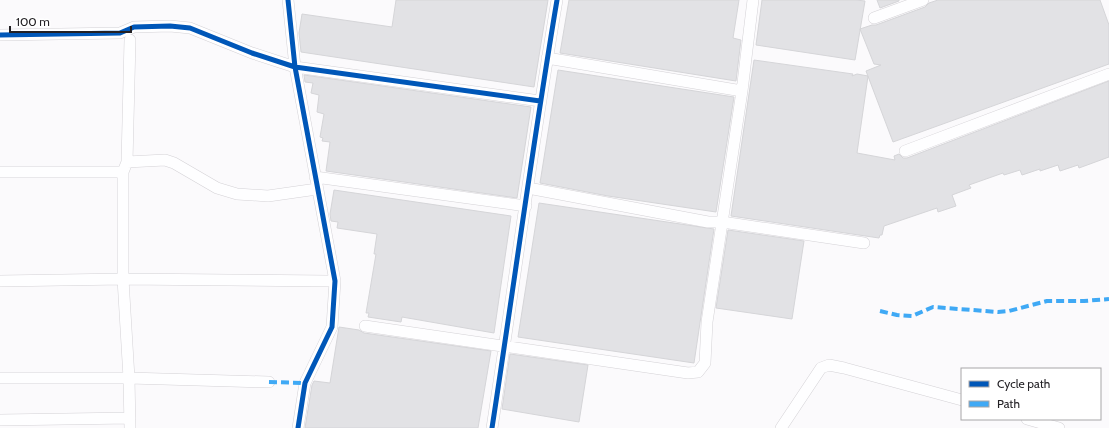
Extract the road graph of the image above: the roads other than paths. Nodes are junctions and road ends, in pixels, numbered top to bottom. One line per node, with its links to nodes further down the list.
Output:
1 (288, 0): 9 (street)
2 (557, 0): 8 (street)
3 (753, 0): 11 (street)
4 (923, 0): 5 (street)
5 (874, 18)
6 (0, 35): 9 (street)
7 (130, 40): 14 (street)
8 (547, 58): 11 (street); 12 (street)
9 (296, 67): 12 (street); 16 (street)
10 (1109, 74): 13 (street)
11 (742, 91): 20 (street)
12 (540, 101): 17 (street)
13 (905, 151)
14 (125, 167): 15 (street); 18 (street); 22 (street)
15 (0, 172)
16 (315, 177): 18 (street); 19 (street)
17 (528, 188): 19 (street); 20 (street)
18 (318, 189): 34 (street)
19 (526, 206): 26 (street)
20 (722, 222): 21 (street); 26 (street)
21 (864, 243)
22 (123, 279): 23 (street); 24 (street); 28 (street)
23 (0, 281)
24 (328, 281)
25 (365, 326): 26 (street)
26 (505, 346): 35 (street)
27 (0, 378): 28 (street)
28 (129, 378): 29 (street); 33 (street)
29 (269, 382)
30 (961, 400): 36 (street)
31 (0, 420): 33 (street)
32 (1031, 420): 37 (street)
33 (130, 423)
34 (298, 428)
35 (492, 428)
36 (781, 428)
37 (1059, 428)

